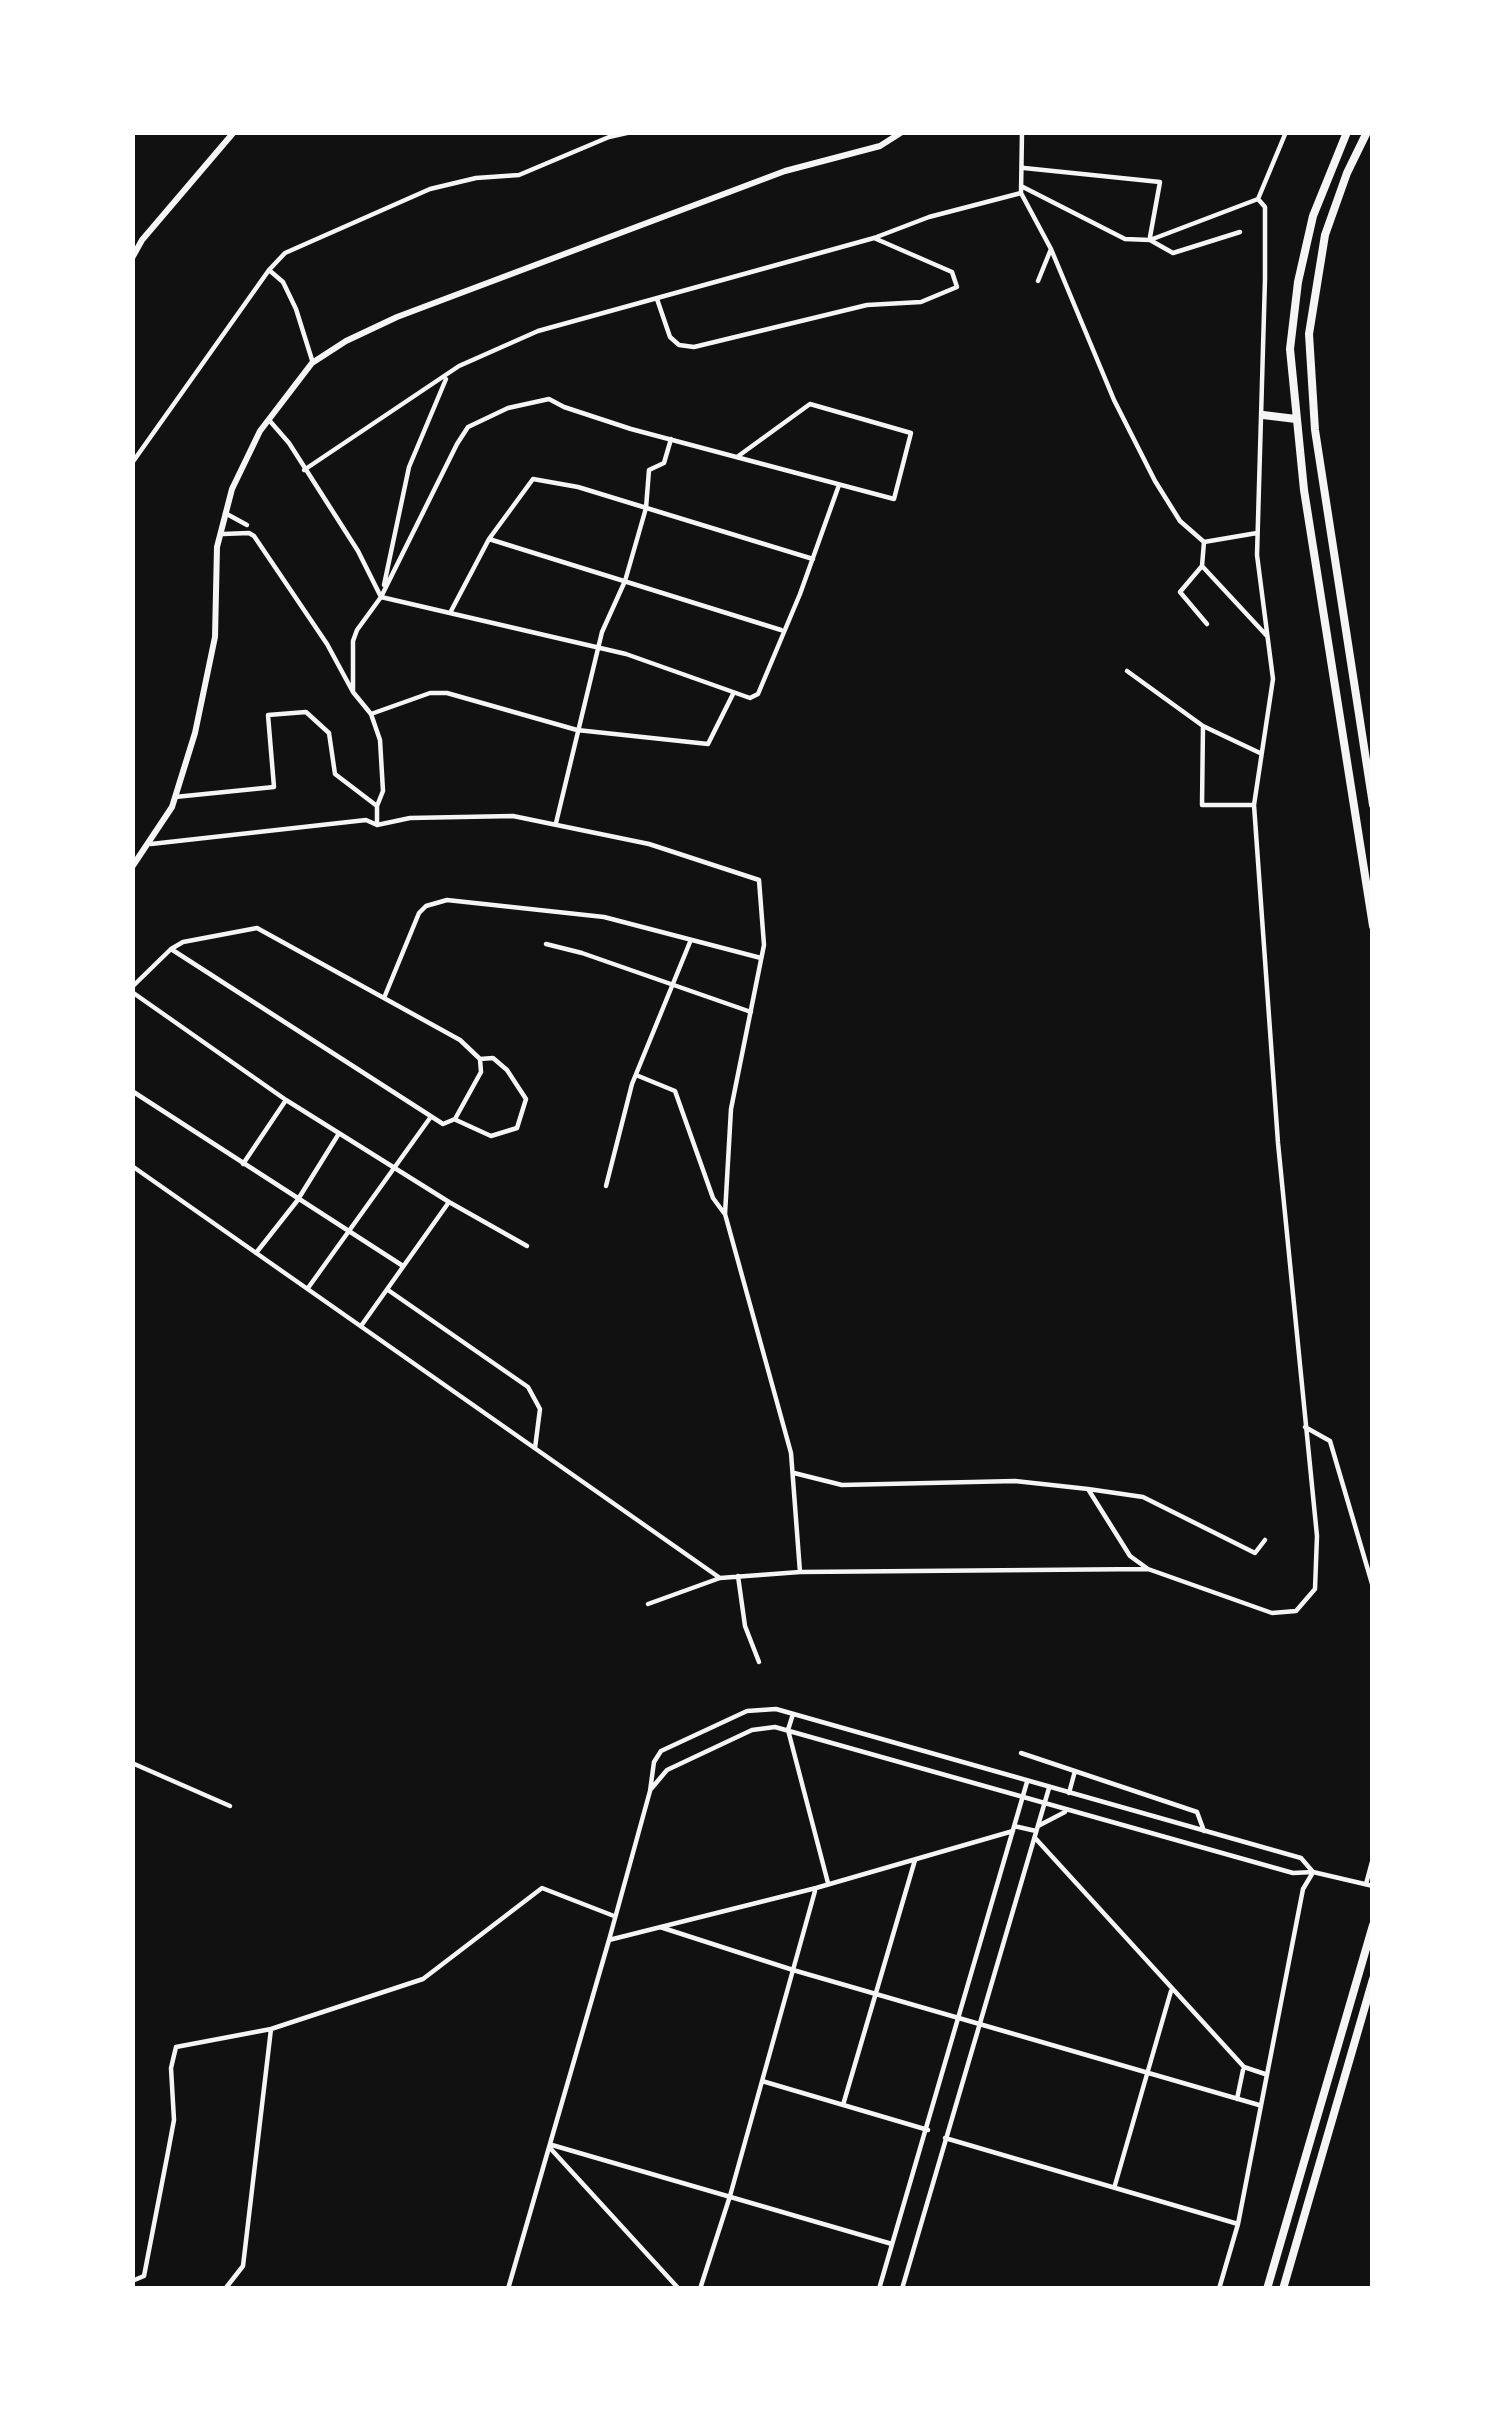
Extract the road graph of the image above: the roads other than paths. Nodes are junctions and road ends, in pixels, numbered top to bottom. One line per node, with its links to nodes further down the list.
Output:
1 (234, 132): 15 (main road)
2 (632, 132): 16 (street)
3 (902, 132): 19 (main road)
4 (1022, 132): 8 (street)
5 (1286, 132): 10 (street)
6 (1347, 132): 23 (highway)
7 (1367, 132): 53 (highway)
8 (1024, 168): 9 (street); 13 (street)
9 (1021, 190): 12 (street); 13 (street); 14 (street)
10 (1258, 199): 13 (street); 21 (street)
11 (1240, 232): 13 (street)
12 (874, 238): 18 (street); 18 (street)
13 (1150, 240)
14 (1051, 249): 17 (street); 35 (street)
15 (132, 258)
16 (269, 270): 19 (street); 26 (street)
17 (1038, 280)
18 (657, 299): 20 (street)
19 (312, 363): 22 (main road)
20 (447, 375): 27 (street); 39 (street)
21 (1263, 415): 23 (highway); 32 (street)
22 (268, 418): 27 (street); 30 (main road)
23 (1296, 419): 60 (highway)
24 (671, 439): 25 (street); 29 (street); 39 (street)
25 (737, 457): 28 (street); 28 (street)
26 (132, 463)
27 (304, 470): 39 (street)
28 (839, 485): 36 (street)
29 (646, 508): 34 (street); 36 (street); 38 (street)
30 (225, 513): 31 (street); 33 (main road)
31 (247, 525)
32 (1258, 532): 35 (street); 43 (street)
33 (220, 533): 46 (street); 52 (main road)
34 (489, 538): 38 (street); 40 (street)
35 (1204, 542): 37 (street)
36 (813, 560): 42 (street)
37 (1202, 566): 41 (street); 43 (street)
38 (625, 581): 42 (street); 44 (street)
39 (381, 597): 40 (street); 46 (street)
40 (450, 613): 44 (street)
41 (1207, 624)
42 (783, 630): 47 (street)
43 (1270, 639): 51 (street)
44 (598, 647): 47 (street); 50 (street)
45 (1127, 671): 49 (street)
46 (352, 692): 48 (street)
47 (733, 692): 50 (street)
48 (370, 714): 50 (street); 54 (street)
49 (1203, 726): 51 (street); 55 (street)
50 (577, 730): 56 (street)
51 (1261, 754): 55 (street)
52 (175, 796): 54 (street); 58 (main road)
53 (1373, 805)
54 (377, 806): 57 (street)
55 (1254, 806): 92 (street)
56 (556, 823): 57 (street); 64 (street)
57 (377, 825): 58 (street)
58 (150, 844): 59 (main road)
59 (132, 867)
60 (1373, 926)
61 (690, 942): 64 (street); 65 (street); 67 (street)
62 (546, 944): 65 (street)
63 (171, 949): 66 (street); 67 (street); 75 (street)
64 (762, 958): 68 (street)
65 (674, 988): 68 (street); 72 (street)
66 (132, 989): 74 (street)
67 (385, 998): 70 (street)
68 (751, 1012): 84 (street)
69 (493, 1058): 70 (street); 71 (street); 76 (street)
70 (480, 1059): 71 (street)
71 (481, 1072): 76 (street)
72 (636, 1075): 81 (street); 84 (street)
73 (132, 1091): 78 (street)
74 (286, 1100): 77 (street); 78 (street)
75 (430, 1118): 76 (street); 80 (street)
76 (455, 1119)
77 (340, 1132): 80 (street); 82 (street)
78 (243, 1164): 82 (street)
79 (132, 1166): 87 (street)
80 (395, 1167): 83 (street); 85 (street)
81 (606, 1186)
82 (297, 1201): 85 (street); 87 (street)
83 (449, 1202): 86 (street); 88 (street)
84 (725, 1214): 94 (street)
85 (347, 1233): 88 (street); 89 (street)
86 (526, 1246)
87 (256, 1253): 89 (street)
88 (403, 1266): 90 (street)
89 (308, 1288): 91 (street)
90 (387, 1289): 91 (street); 93 (street)
91 (361, 1326): 93 (street)
92 (1305, 1427): 97 (street); 101 (street)
93 (535, 1448): 100 (street)
94 (794, 1473): 95 (street); 98 (street)
95 (1088, 1489): 96 (street); 97 (street)
96 (1265, 1540)
97 (1148, 1569): 98 (street)
98 (800, 1572): 99 (street)
99 (738, 1576): 100 (street); 103 (street)
100 (720, 1578): 102 (street)
101 (1373, 1587)
102 (648, 1604)
103 (758, 1662)
104 (793, 1714): 105 (street); 109 (street); 111 (street)
105 (788, 1730): 111 (street); 113 (street); 123 (street)
106 (1021, 1753): 108 (street)
107 (132, 1763): 115 (street)
108 (1075, 1771): 112 (street); 119 (street)
109 (1028, 1781): 110 (street); 113 (street)
110 (1049, 1787): 112 (street); 114 (street)
111 (650, 1791): 126 (street)
112 (1069, 1793): 119 (street)
113 (1022, 1798): 114 (street); 117 (street)
114 (1044, 1804): 116 (street); 118 (street)
115 (230, 1806)
116 (1067, 1810): 118 (street); 122 (street)
117 (1014, 1828): 118 (street); 121 (street); 134 (street)
118 (1036, 1831): 132 (street); 135 (street)
119 (1204, 1831): 122 (street)
120 (1373, 1858): 124 (street)
121 (915, 1860): 123 (street); 133 (street)
122 (1313, 1872): 124 (street); 139 (street)
123 (828, 1883): 125 (street)
124 (1370, 1885)
125 (816, 1888): 128 (street); 130 (street)
126 (616, 1916): 129 (street); 136 (street)
127 (1373, 1925): 159 (highway)
128 (661, 1927): 129 (street); 130 (street)
129 (609, 1940): 146 (street)
130 (793, 1970): 133 (street); 140 (street)
131 (1373, 1979): 160 (highway)
132 (1171, 1991): 137 (street); 138 (street)
133 (874, 1992): 134 (street); 142 (street)
134 (960, 2017): 135 (street); 144 (street)
135 (980, 2023): 138 (street); 145 (street)
136 (272, 2029): 151 (street); 152 (street)
137 (1244, 2067): 139 (street); 141 (street)
138 (1145, 2074): 141 (street); 147 (street)
139 (1264, 2074): 143 (street)
140 (762, 2081): 142 (street); 148 (street)
141 (1237, 2099): 143 (street)
142 (842, 2105): 144 (street)
143 (1259, 2105): 149 (street)
144 (928, 2130): 150 (street)
145 (945, 2138): 147 (street); 157 (street)
146 (551, 2146): 148 (street); 153 (street); 154 (street)
147 (1115, 2186): 149 (street)
148 (730, 2196): 150 (street); 155 (street)
149 (1238, 2224): 158 (street)
150 (892, 2244): 156 (street)
151 (132, 2281)
152 (225, 2289)
153 (508, 2289)
154 (679, 2289)
155 (700, 2289)
156 (879, 2289)
157 (902, 2289)
158 (1219, 2289)
159 (1267, 2289)
160 (1283, 2289)

